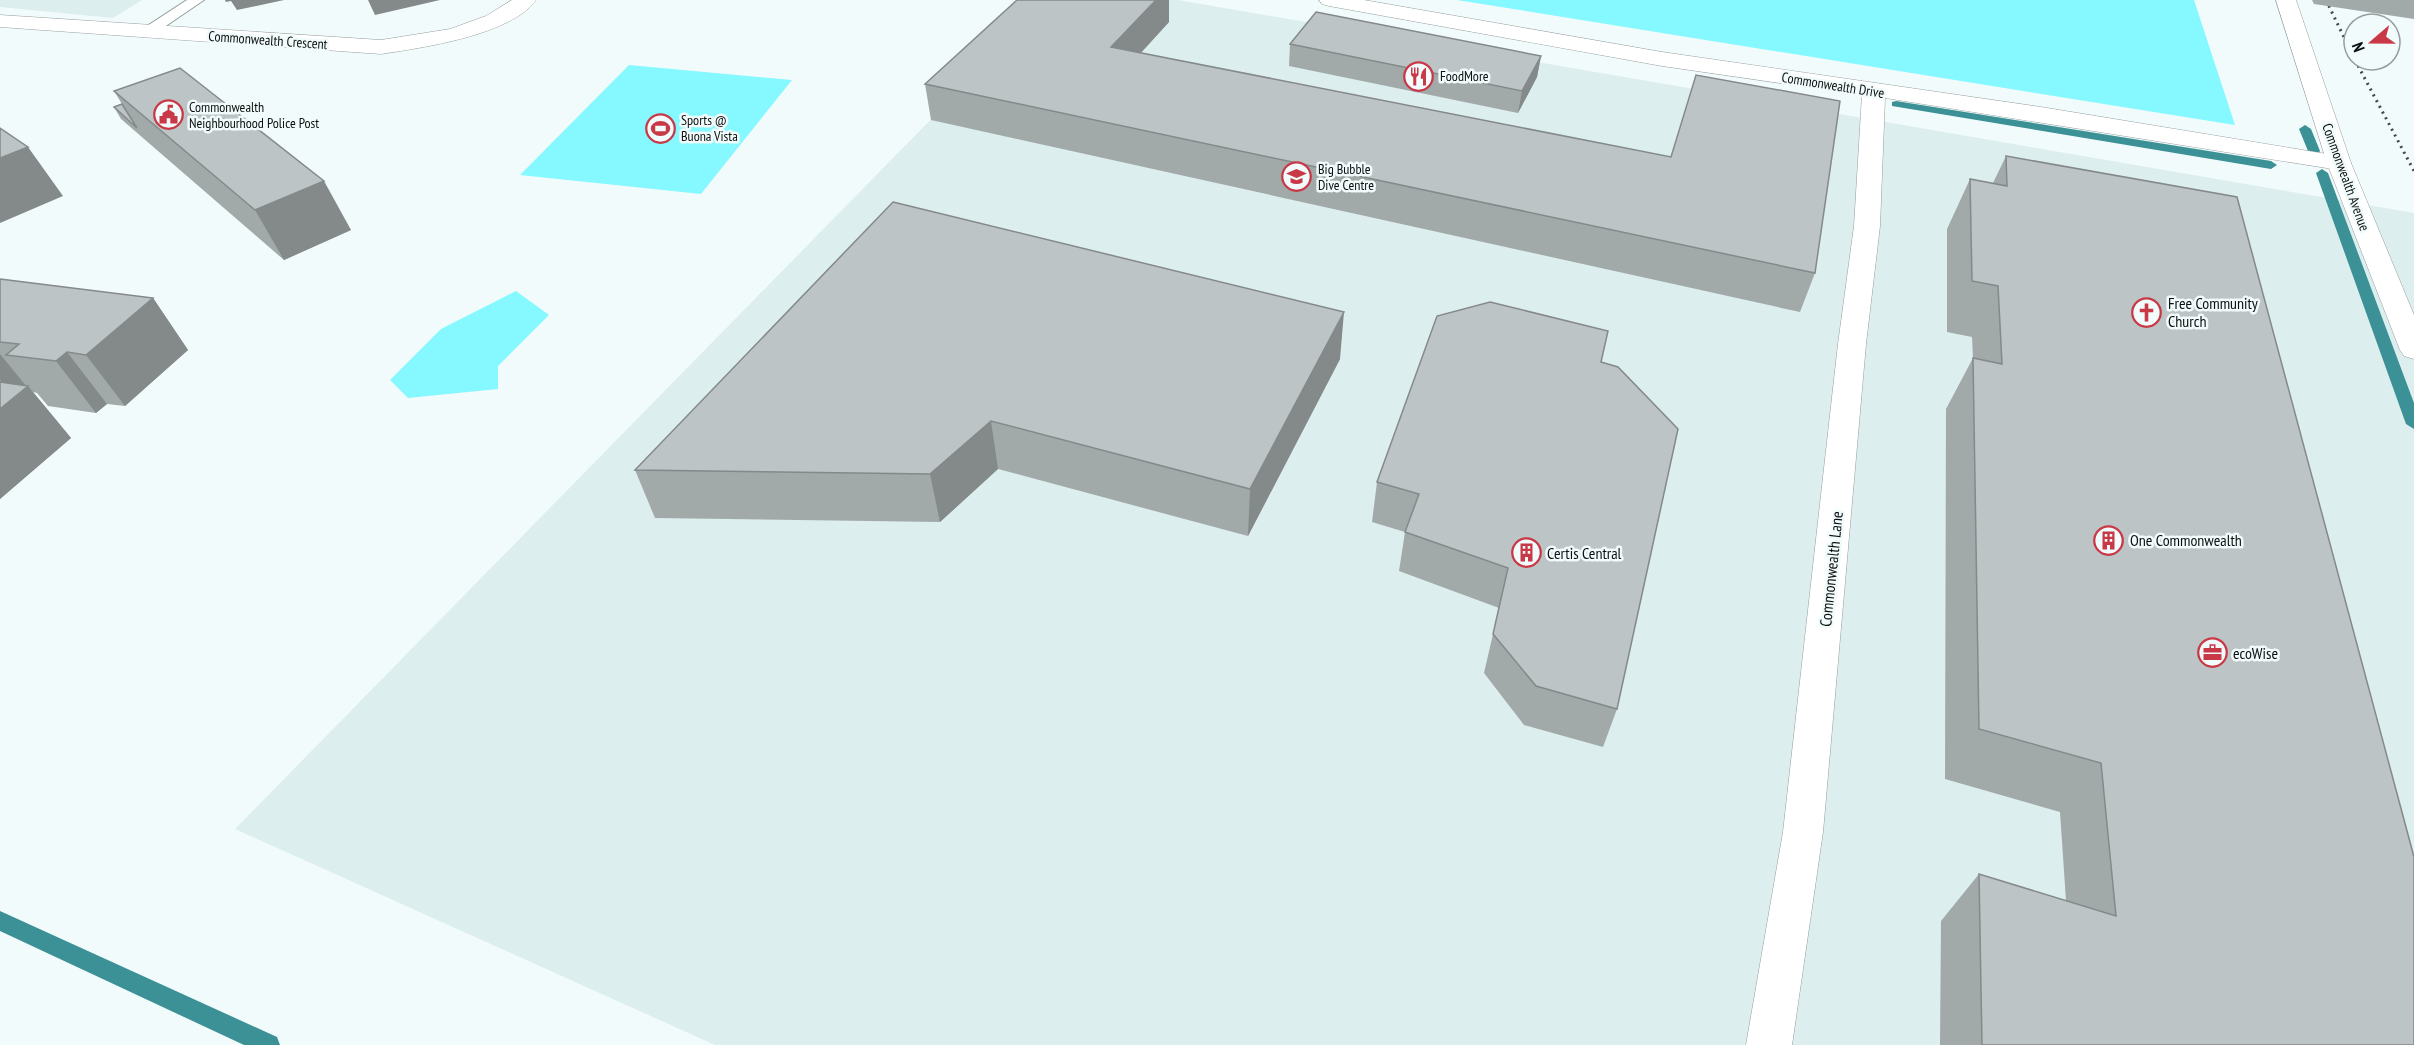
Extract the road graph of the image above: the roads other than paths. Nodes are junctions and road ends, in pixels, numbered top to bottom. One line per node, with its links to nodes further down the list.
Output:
1 (197, 0): 6 (lane)
2 (526, 0): 6 (street, Commonwealth Crescent)
3 (1329, 0): 7 (street, Commonwealth Drive)
4 (2286, 0): 8 (street, Commonwealth Avenue)
5 (0, 21): 6 (street, Commonwealth Crescent)
6 (149, 32)
7 (1874, 92): 8 (street, Commonwealth Drive); 10 (street, Commonwealth Lane)
8 (2339, 163): 9 (street, Commonwealth Avenue)
9 (2414, 351)
10 (1769, 1045)

